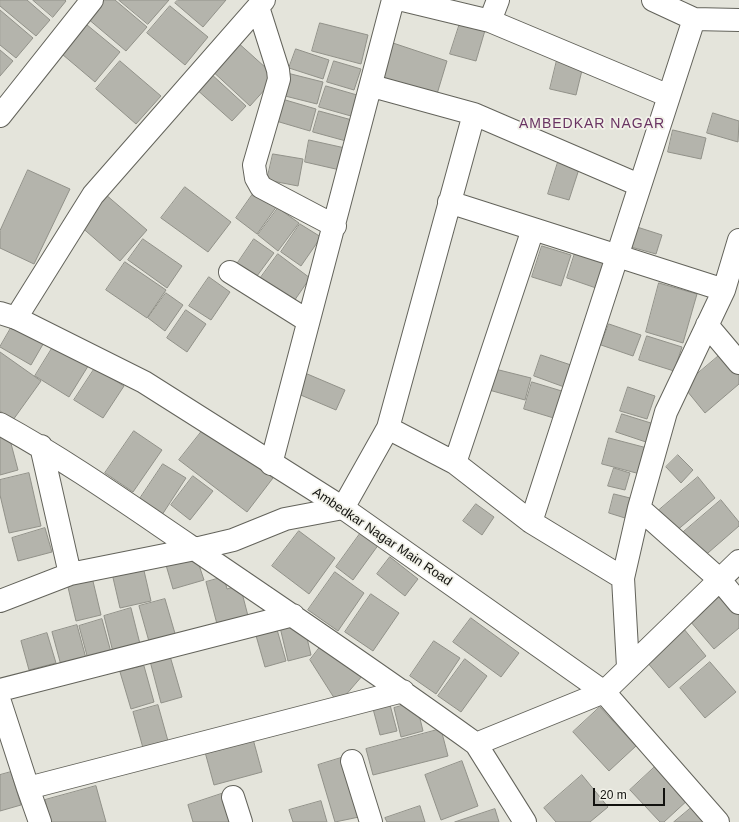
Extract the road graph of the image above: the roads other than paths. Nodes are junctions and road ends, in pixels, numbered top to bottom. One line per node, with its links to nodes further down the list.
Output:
1 (92, 0): 13 (street)
2 (393, 0): 10 (street)
3 (403, 0): 9 (street)
4 (498, 0): 9 (street)
5 (653, 0): 7 (street)
6 (261, 3): 16 (street); 22 (street)
7 (694, 19): 8 (street); 11 (street)
8 (739, 20)
9 (490, 21): 11 (street)
10 (372, 86): 12 (street); 16 (street)
11 (669, 96): 14 (street)
12 (474, 114): 14 (street); 15 (street)
13 (0, 116)
14 (639, 185): 19 (street)
15 (449, 202): 17 (street); 27 (street)
16 (335, 226): 23 (street)
17 (533, 229): 19 (street); 29 (street)
18 (739, 240): 21 (street)
19 (618, 256): 21 (street); 33 (street)
20 (230, 272): 23 (street)
21 (724, 290): 24 (street)
22 (8, 316): 30 (street, Ambedkar Nagar Main Road)
23 (308, 321): 30 (street)
24 (707, 325): 25 (street); 32 (street)
25 (739, 363)
26 (0, 424): 28 (street)
27 (388, 428): 29 (street); 31 (street)
28 (41, 446): 34 (street); 36 (street)
29 (455, 463): 33 (street)
30 (271, 464): 31 (street, Ambedkar Nagar Main Road)
31 (343, 508): 34 (street); 45 (street, Ambedkar Nagar Main Road)
32 (639, 508): 37 (street); 38 (street)
33 (531, 522): 37 (street)
34 (195, 549): 36 (street); 41 (street)
35 (739, 561): 38 (street)
36 (70, 574): 39 (street)
37 (623, 578): 42 (street)
38 (719, 579): 40 (street); 42 (street)
39 (0, 601)
40 (739, 603)
41 (292, 615): 43 (street); 44 (street)
42 (628, 667): 45 (street)
43 (0, 690)
44 (403, 692): 47 (street); 49 (street)
45 (604, 692): 47 (street); 55 (street, Ambedkar Nagar Main Road)
46 (0, 702): 49 (street)
47 (476, 744): 54 (street)
48 (352, 761): 53 (street)
49 (28, 788): 51 (street)
50 (233, 796): 52 (street)
51 (40, 822)
52 (241, 822)
53 (371, 822)
54 (525, 822)
55 (718, 822)

